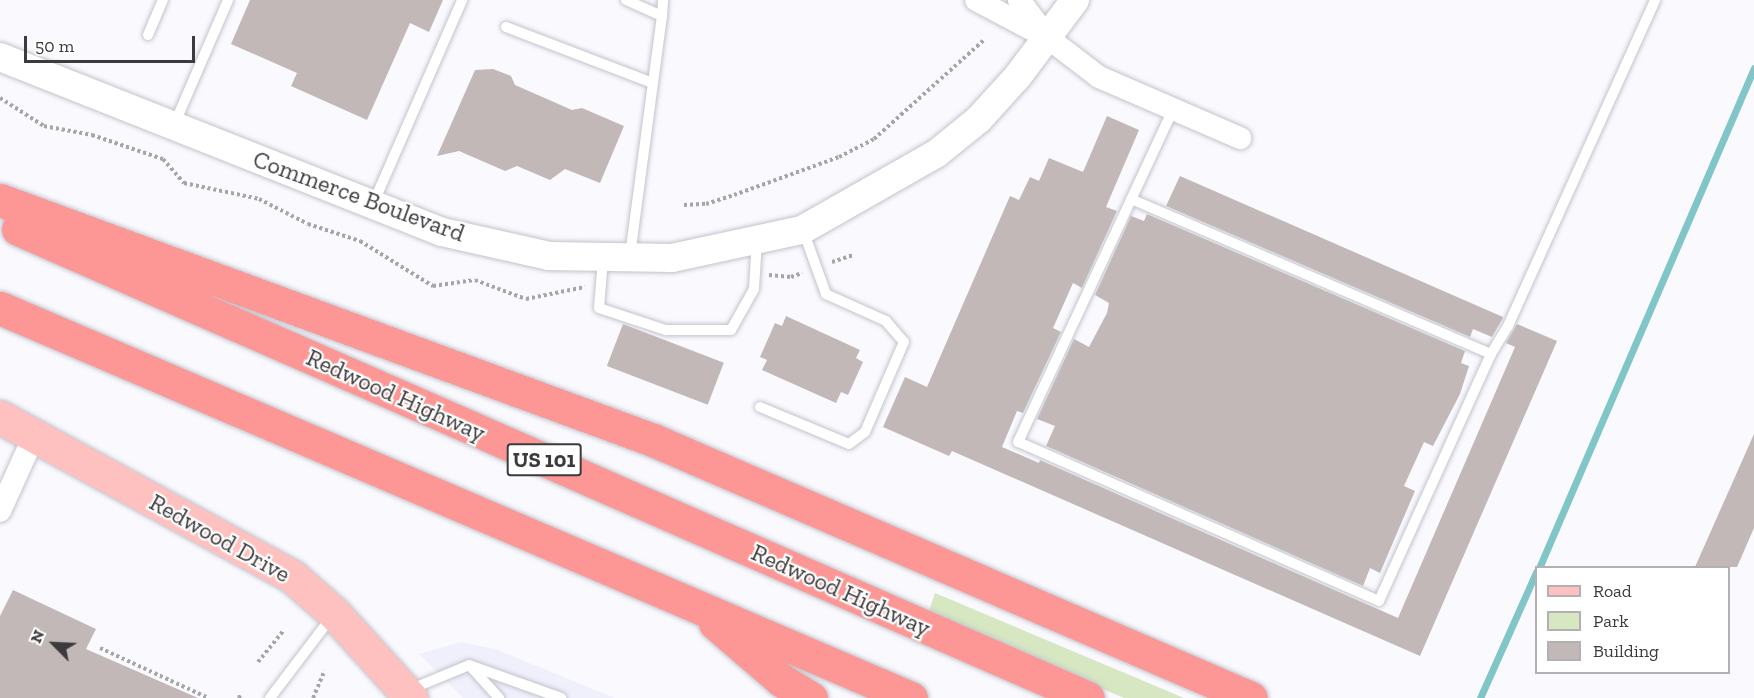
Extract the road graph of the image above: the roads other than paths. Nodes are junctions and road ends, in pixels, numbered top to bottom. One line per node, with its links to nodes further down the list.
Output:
1 (163, 0): 12 (lane)
2 (228, 0): 17 (lane)
3 (462, 0): 21 (lane)
4 (626, 0): 10 (lane)
5 (663, 0): 10 (lane)
6 (976, 0): 13 (street)
7 (1019, 0): 13 (street)
8 (1075, 0): 13 (street, Commerce Boulevard)
9 (1655, 0): 27 (lane)
10 (662, 16): 15 (lane)
11 (506, 27): 15 (lane)
12 (148, 35)
13 (1048, 38): 16 (street); 23 (street, Commerce Boulevard)
14 (0, 57): 17 (street, Commerce Boulevard)
15 (653, 82): 25 (lane)
16 (1173, 109): 18 (street); 19 (lane)
17 (174, 126): 21 (street, Commerce Boulevard)
18 (1240, 138)
19 (1131, 199): 27 (lane); 27 (lane)
20 (0, 200): 42 (highway)
21 (372, 204): 25 (street, Commerce Boulevard)
22 (0, 222): 41 (highway, Redwood Highway / US 101)
23 (802, 230): 24 (street, Commerce Boulevard); 28 (lane)
24 (758, 239): 25 (street, Commerce Boulevard); 25 (lane)
25 (616, 258)
26 (0, 308): 32 (highway)
27 (1491, 354)
28 (760, 407)
29 (0, 417): 30 (main road, Redwood Drive)
30 (34, 436): 31 (street); 33 (main road, Redwood Drive)
31 (0, 511)
32 (692, 602): 39 (highway); 40 (highway)
33 (334, 613): 35 (main road, Redwood Drive); 36 (lane)
34 (469, 665): 35 (lane); 37 (lane); 38 (lane)
35 (409, 695)
36 (270, 698)
37 (499, 698)
38 (561, 698)
39 (811, 698)
40 (911, 698)
41 (1088, 698)
42 (1251, 698)

